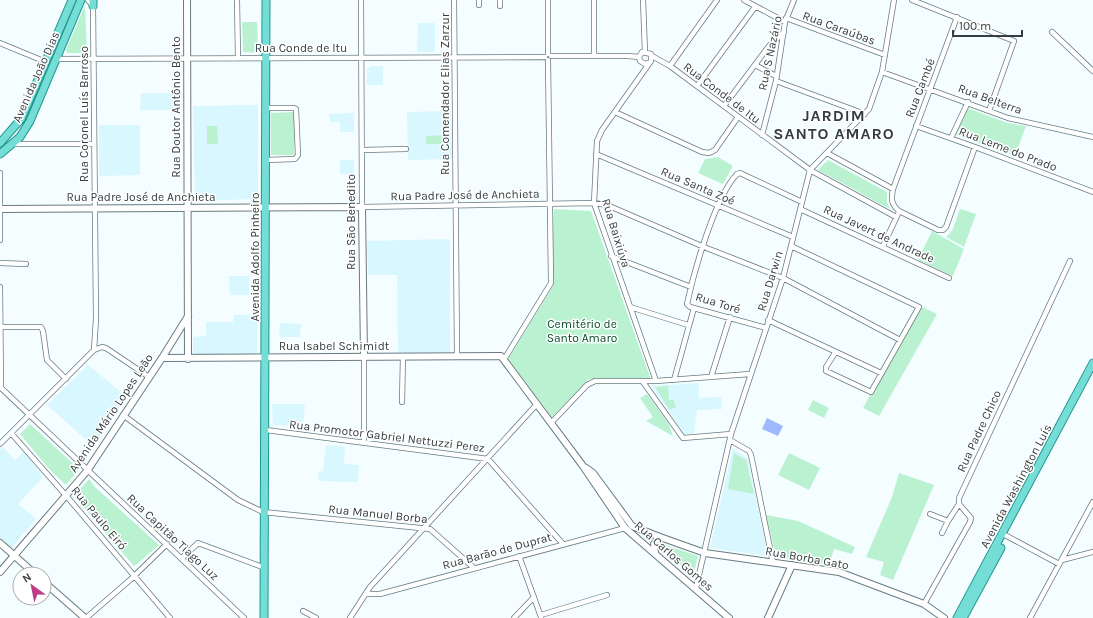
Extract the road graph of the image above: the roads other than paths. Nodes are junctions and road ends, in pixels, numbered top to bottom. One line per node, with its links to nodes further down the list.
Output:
1 (72, 0): 38 (main road, Avenida João Dias)
2 (81, 0): 35 (main road, Avenida João Dias)
3 (187, 0): 37 (street, Rua Doutor Antônio Bento)
4 (237, 0): 31 (street)
5 (266, 0): 32 (main road, Avenida Adolfo Pinheiro)
6 (361, 0): 33 (street, Rua São Benedito)
7 (454, 0): 34 (street, Rua Comendador Elias Zarzur)
8 (500, 0): 18 (street)
9 (548, 0): 29 (street)
10 (594, 0): 27 (street)
11 (644, 0): 25 (street)
12 (717, 0): 43 (street)
13 (744, 0): 19 (street, Rua Caraúbas)
14 (794, 0): 21 (street, Rua S Nazário)
15 (894, 0): 26 (street)
16 (912, 0): 20 (street)
17 (91, 2): 36 (street, Rua Coronel Luís Barroso)
18 (500, 6)
19 (755, 7): 21 (street, Rua Caraúbas); 48 (street)
20 (957, 17): 49 (street, Rua Cambé); 53 (street)
21 (786, 20): 22 (street, Rua S Nazário); 26 (street, Rua Caraúbas)
22 (784, 32): 42 (street); 47 (street, Rua S Nazário)
23 (1052, 32): 44 (street)
24 (0, 43): 38 (street)
25 (645, 52): 28 (street); 30 (street)
26 (885, 55): 45 (street)
27 (594, 56): 29 (street, Rua Conde de Itu); 30 (street, Rua Conde de Itu)
28 (652, 56): 40 (street, Rua Conde de Itu); 41 (street)
29 (548, 57): 34 (street, Rua Conde de Itu); 77 (street)
30 (639, 57): 39 (street)
31 (238, 58): 32 (street, Rua Conde de Itu); 37 (street, Rua Conde de Itu)
32 (267, 58): 33 (street, Rua Conde de Itu); 52 (main road, Avenida Adolfo Pinheiro)
33 (361, 58): 34 (street, Rua Conde de Itu); 66 (street, Rua São Benedito)
34 (455, 58): 78 (street, Rua Comendador Elias Zarzur)
35 (56, 59): 36 (street, Rua Conde de Itu); 62 (main road, Avenida João Dias)
36 (93, 59): 37 (street, Rua Conde de Itu); 63 (street, Rua Coronel Luís Barroso)
37 (187, 59): 83 (street, Rua Doutor Antônio Bento)
38 (46, 62): 61 (main road, Avenida João Dias)
39 (641, 62): 41 (street); 46 (street)
40 (660, 62): 41 (street, Rua Conde de Itu); 43 (street, Rua Conde de Itu)
41 (650, 63): 46 (street, Rua Baixiúva)
42 (755, 65): 47 (street); 51 (street)
43 (670, 66): 48 (street, Rua Conde de Itu)
44 (1093, 71)
45 (882, 72): 49 (street, Rua Belterra); 55 (street)
46 (642, 73): 54 (street, Rua Baixiúva)
47 (776, 79): 55 (street); 58 (street, Rua S Nazário)
48 (697, 86): 51 (street, Rua Conde de Itu)
49 (930, 89): 50 (street, Rua Belterra); 57 (street, Rua Cambé)
50 (968, 102): 53 (street, Rua Belterra); 60 (street)
51 (724, 106): 56 (street, Rua Conde de Itu)
52 (266, 108): 70 (main road, Avenida Adolfo Pinheiro); 70 (street)
53 (989, 111): 59 (street, Rua Belterra)
54 (615, 112): 56 (street); 69 (street, Rua Baixiúva)
55 (865, 114): 67 (street)
56 (738, 117): 58 (street, Rua Conde de Itu)
57 (916, 126): 60 (street, Rua Leme do Prado); 73 (street, Rua Cambé)
58 (762, 135): 71 (street, Rua Conde de Itu)
59 (1093, 137)
60 (952, 138): 64 (street, Rua Leme do Prado)
61 (0, 143)
62 (13, 144): 63 (street); 68 (main road, Avenida João Dias)
63 (94, 144): 82 (street, Rua Coronel Luís Barroso)
64 (975, 147): 74 (street, Rua Leme do Prado); 86 (street)
65 (406, 149): 66 (street)
66 (362, 150): 81 (street, Rua São Benedito)
67 (827, 153): 71 (street); 73 (street)
68 (0, 154)
69 (596, 154): 76 (street, Rua Baixiúva); 79 (street, Rua Santa Zoé)
70 (266, 160): 80 (main road, Avenida Adolfo Pinheiro)
71 (810, 170): 75 (street, Rua Darwin); 87 (street, Rua Conde de Itu)
72 (0, 173): 84 (street)
73 (893, 189): 86 (street)
74 (1093, 192)
75 (802, 202): 79 (street); 85 (street, Rua Darwin)
76 (594, 203): 77 (street, Rua Padre José de Anchieta); 92 (street, Rua Padre José de Anchieta); 93 (street, Rua Baixiúva)
77 (551, 204): 78 (street, Rua Padre José de Anchieta); 117 (street)
78 (457, 206): 81 (street, Rua Padre José de Anchieta); 112 (street, Rua Comendador Elias Zarzur)
79 (718, 206): 88 (street, Rua Santa Zoé); 92 (street)
80 (266, 207): 81 (street, Rua Padre José de Anchieta); 83 (street, Rua Padre José de Anchieta); 113 (main road, Avenida Adolfo Pinheiro)
81 (362, 207): 115 (street, Rua São Benedito)
82 (94, 208): 83 (street, Rua Padre José de Anchieta); 84 (street, Rua Padre José de Anchieta); 110 (street, Rua Coronel Luís Barroso)
83 (188, 208): 103 (street, Rua Doutor Antônio Bento)
84 (0, 209): 89 (street)
85 (800, 209): 88 (street, Rua Darwin); 91 (street, Rua Javert de Andrade)
86 (899, 211): 87 (street)
87 (896, 217): 91 (street)
88 (793, 236): 90 (street, Rua Darwin)
89 (0, 240)
90 (791, 246): 97 (street, Rua Darwin); 109 (street)
91 (883, 246): 98 (street, Rua Javert de Andrade)
92 (704, 247): 97 (street, Rua Padre José de Anchieta); 100 (street)
93 (611, 256): 100 (street); 101 (street, Rua Baixiúva)
94 (1070, 261): 146 (street, Rua Padre Chico)
95 (0, 263): 96 (street)
96 (26, 264)
97 (783, 278): 105 (street, Rua Darwin); 109 (street, Rua Padre José de Anchieta)
98 (949, 278)
99 (0, 287): 107 (street)
100 (691, 287): 102 (street, Rua Toré)
101 (630, 307): 106 (street); 128 (street, Rua Baixiúva)
102 (694, 308): 104 (street, Rua Toré); 106 (street)
103 (188, 316): 116 (street, Avenida Mário Lopes Leão); 118 (street, Rua Doutor Antônio Bento)
104 (730, 317): 108 (street, Rua Toré); 123 (street)
105 (768, 320): 108 (street, Rua Darwin); 111 (street)
106 (688, 325): 126 (street)
107 (0, 327): 125 (street); 129 (street)
108 (766, 328): 122 (street, Rua Darwin)
109 (900, 340): 120 (street)
110 (94, 350): 124 (street); 125 (street)
111 (835, 353): 120 (street); 120 (street)
112 (457, 355): 114 (street, Rua Isabel Schimidt); 117 (street, Rua Isabel Schimidt)
113 (266, 356): 115 (street, Rua Isabel Schimidt); 118 (street, Rua Isabel Schimidt); 135 (main road, Avenida Adolfo Pinheiro)
114 (403, 356): 115 (street, Rua Isabel Schimidt); 130 (street)
115 (364, 357): 140 (street, Rua São Benedito)
116 (162, 358): 118 (street, Rua Isabel Schimidt); 124 (street, Avenida Mário Lopes Leão)
117 (505, 358): 131 (street, Rua Carlos Gomes)
118 (188, 359)
119 (1093, 363): 154 (main road, Avenida Washington Luís)
120 (881, 373)
121 (1093, 373): 154 (main road, Avenida Washington Luís)
122 (750, 374): 123 (street); 137 (street, Rua Darwin)
123 (712, 377): 126 (street)
124 (148, 378): 132 (street, Avenida Mário Lopes Leão)
125 (66, 379): 133 (street)
126 (674, 380): 128 (street)
127 (643, 382): 128 (street); 134 (street); 137 (street)
128 (656, 382)
129 (1, 388): 133 (street, Rua Capitão Tiago Luz)
130 (402, 402)
131 (537, 404): 134 (street, Rua Carlos Gomes); 141 (street)
132 (123, 415): 143 (street, Avenida Mário Lopes Leão); 147 (street, Rua Manuel Borba)
133 (29, 416): 136 (street); 143 (street, Rua Capitão Tiago Luz)
134 (552, 423): 142 (street, Rua Carlos Gomes)
135 (266, 430): 140 (street, Rua Promotor Gabriel Nettuzzi Perez); 147 (main road, Avenida Adolfo Pinheiro)
136 (11, 433): 139 (street); 144 (street, Rua Paulo Eiró)
137 (732, 434): 138 (street, Rua Darwin)
138 (730, 440): 159 (street, Rua Darwin); 166 (street)
139 (0, 444)
140 (364, 444): 141 (street, Rua Promotor Gabriel Nettuzzi Perez)
141 (488, 458): 151 (street); 158 (street, Rua Promotor Gabriel Nettuzzi Perez)
142 (583, 466): 150 (street, Rua Carlos Gomes); 152 (street, Rua Carlos Gomes)
143 (87, 471): 144 (street, Avenida Mário Lopes Leão); 157 (street, Rua Capitão Tiago Luz)
144 (66, 495): 162 (street, Avenida Mário Lopes Leão); 172 (street, Rua Paulo Eiró)
145 (1093, 502): 165 (street)
146 (959, 504): 149 (street, Rua Padre Chico); 178 (street)
147 (266, 513): 151 (street, Rua Manuel Borba); 169 (main road, Avenida Adolfo Pinheiro)
148 (930, 514): 149 (street)
149 (948, 521): 153 (street, Rua Padre Chico)
150 (632, 526): 152 (street, Rua Barão de Duprat); 155 (street, Rua Carlos Gomes)
151 (423, 528): 170 (street, Rua Manuel Borba); 175 (street)
152 (625, 528): 158 (street, Rua Barão de Duprat); 161 (street, Rua Carlos Gomes)
153 (942, 533)
154 (1005, 535): 165 (street); 179 (main road, Avenida Washington Luís); 192 (main road, Avenida Washington Luís)
155 (660, 537): 159 (street, Rua Borba Gato); 161 (street)
156 (0, 543): 162 (street)
157 (167, 544): 164 (street, Rua Capitão Tiago Luz); 172 (street)
158 (563, 544): 163 (street, Rua Barão de Duprat)
159 (705, 552): 166 (street, Rua Borba Gato); 173 (street, Rua Darwin)
160 (1093, 552): 165 (street)
161 (655, 554): 173 (street, Rua Carlos Gomes)
162 (14, 556): 168 (street); 171 (street, Avenida Mário Lopes Leão)
163 (519, 556): 170 (street, Rua Barão de Duprat); 177 (street)
164 (182, 558): 169 (street); 184 (street, Rua Capitão Tiago Luz)
165 (1060, 562): 195 (street)
166 (773, 563): 167 (street, Rua Borba Gato)
167 (792, 565): 178 (street, Rua Borba Gato); 190 (street)
168 (25, 566)
169 (265, 568): 185 (main road, Avenida Adolfo Pinheiro)
170 (474, 568): 175 (street, Rua Barão de Duprat)
171 (0, 572)
172 (134, 575): 182 (street); 183 (street, Rua Paulo Eiró)
173 (696, 588): 189 (street, Rua Carlos Gomes)
174 (52, 589): 182 (street)
175 (366, 594): 187 (street)
176 (607, 595): 181 (street)
177 (534, 597): 181 (street); 188 (street)
178 (924, 604): 191 (street, Rua Borba Gato)
179 (968, 610): 193 (main road, Avenida Washington Luís); 194 (main road)
180 (302, 611): 186 (street)
181 (541, 617)
182 (86, 618)
183 (170, 618)
184 (244, 618)
185 (264, 618)
186 (316, 618)
187 (350, 618)
188 (514, 618)
189 (729, 618)
190 (768, 618)
191 (944, 618)
192 (957, 618)
193 (963, 618)
194 (967, 618)
195 (1030, 618)

